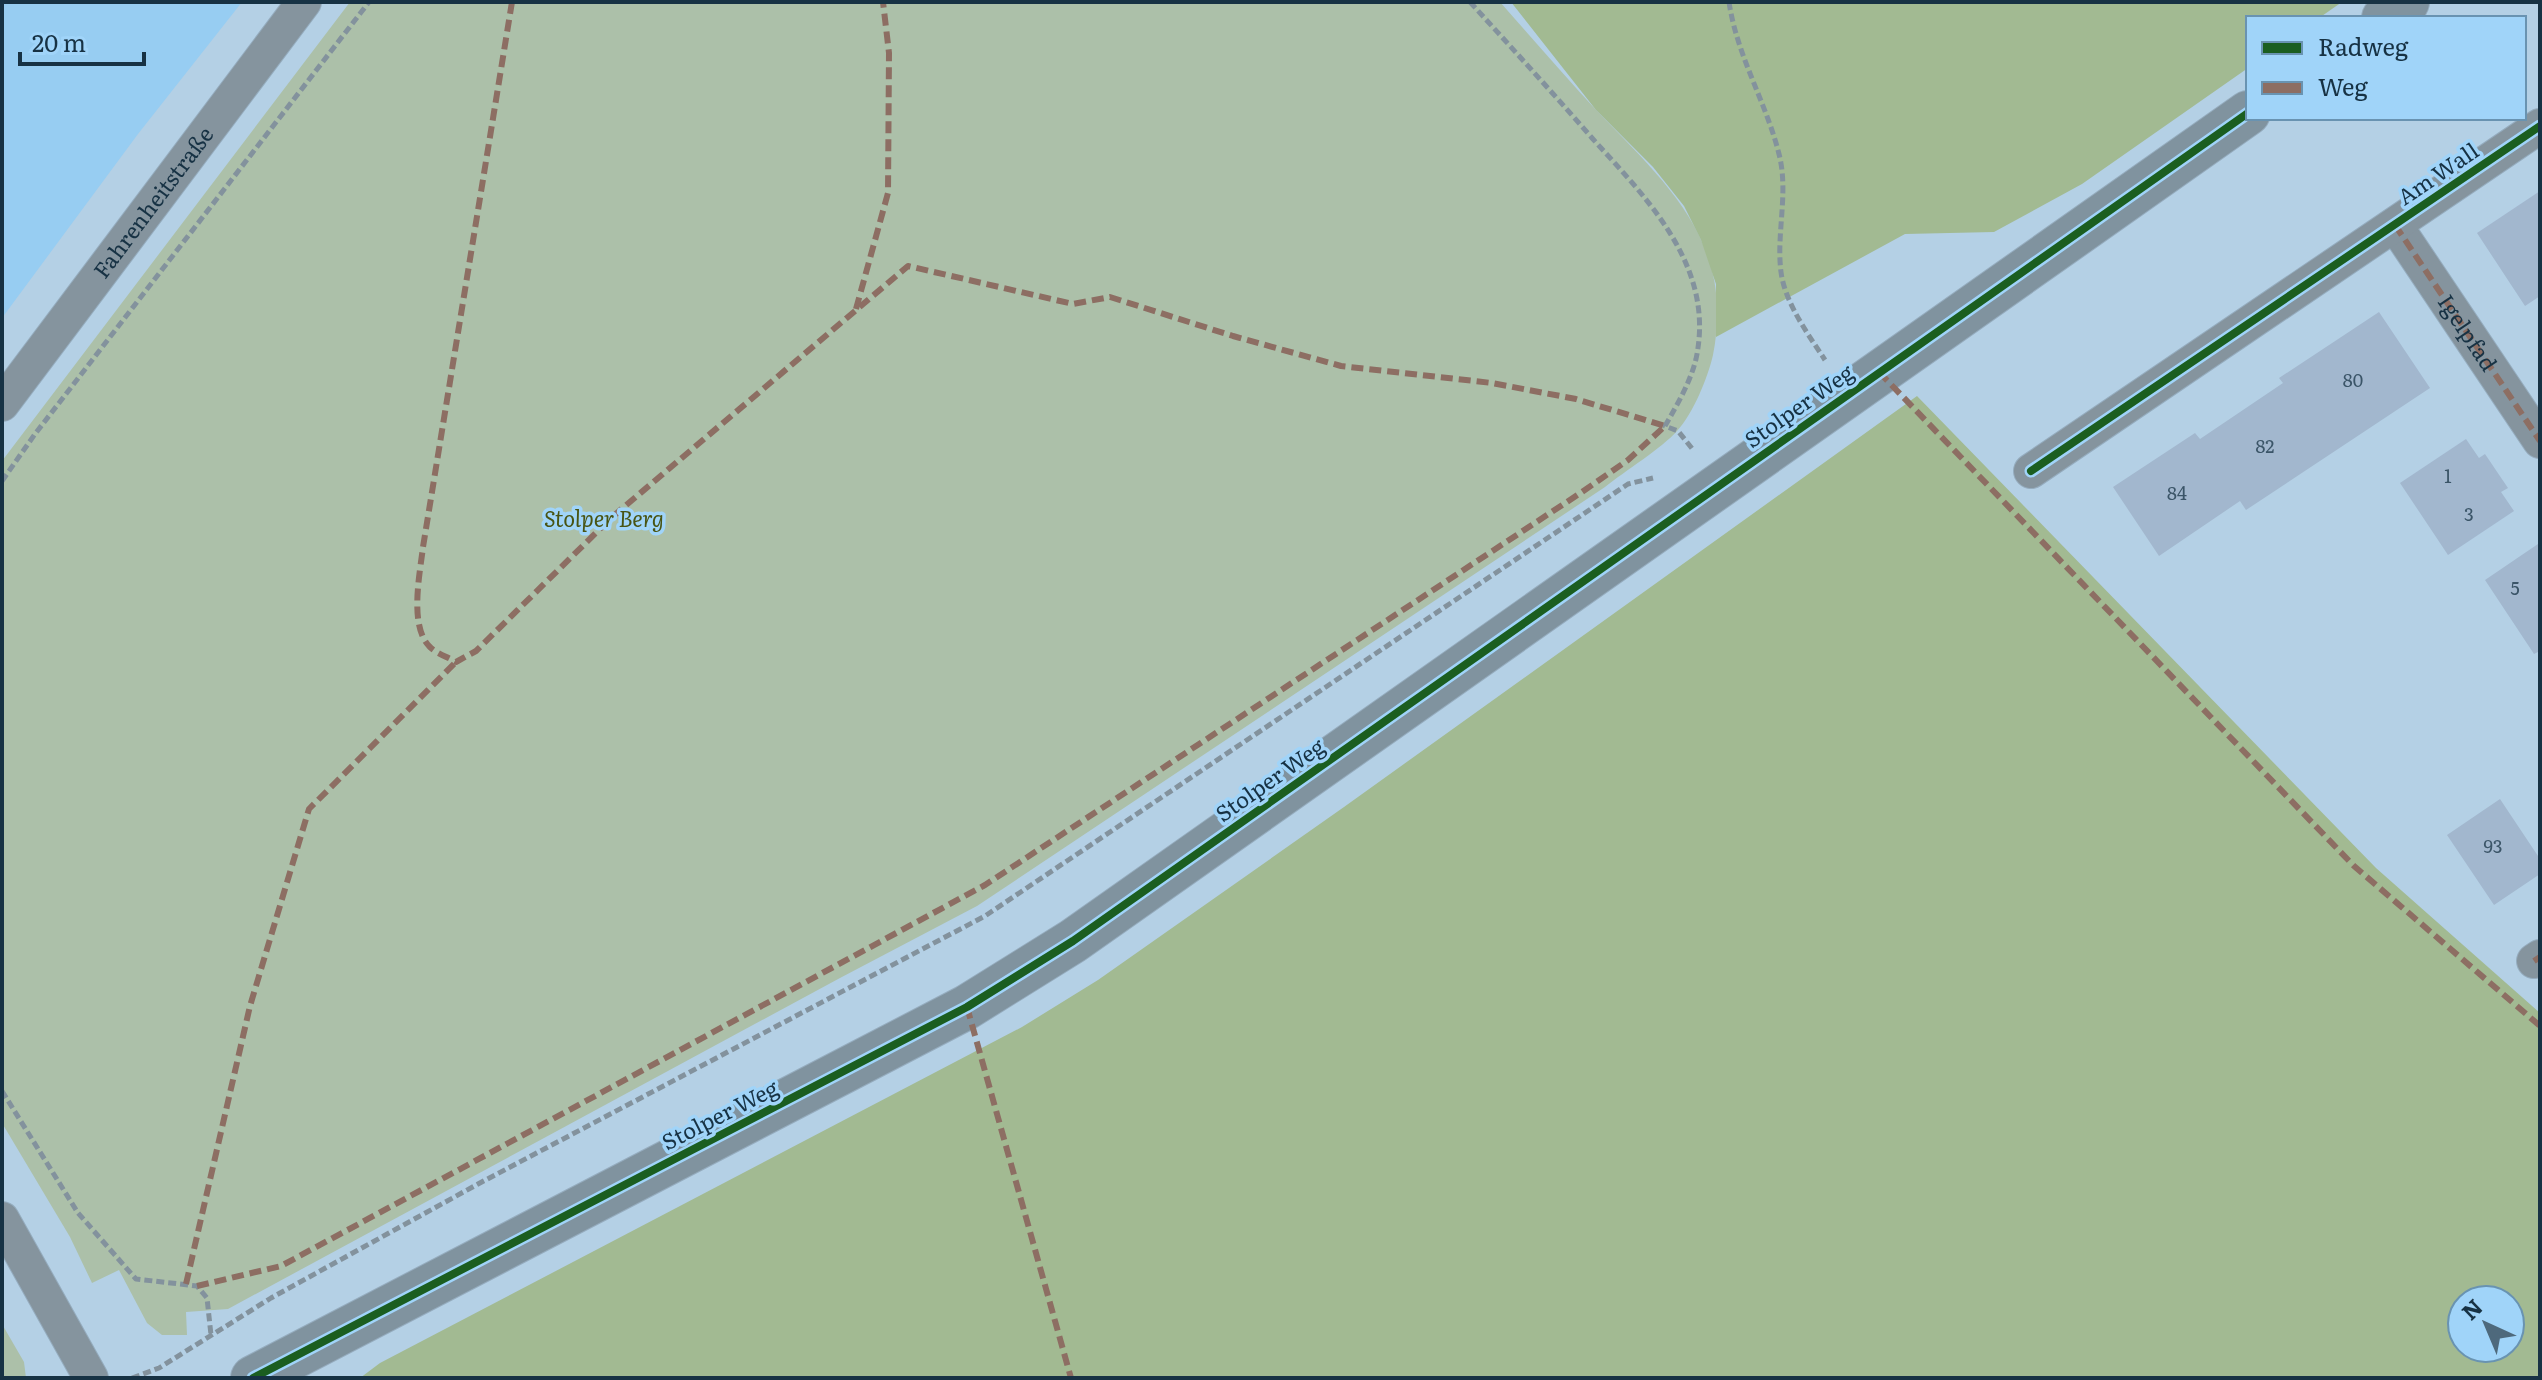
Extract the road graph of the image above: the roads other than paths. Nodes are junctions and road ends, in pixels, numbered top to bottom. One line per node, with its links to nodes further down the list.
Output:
1 (304, 2): 7 (street, Fahrenheitstraße)
2 (2407, 2): 3 (street)
3 (2387, 16)
4 (2246, 114): 12 (street, Stolper Weg)
5 (2540, 126): 6 (street, Am Wall)
6 (2395, 225): 8 (street, Igelpfad); 9 (street, Am Wall)
7 (2, 404)
8 (2540, 441)
9 (2031, 471)
10 (2, 1219): 11 (street)
11 (91, 1378)
12 (253, 1378)

